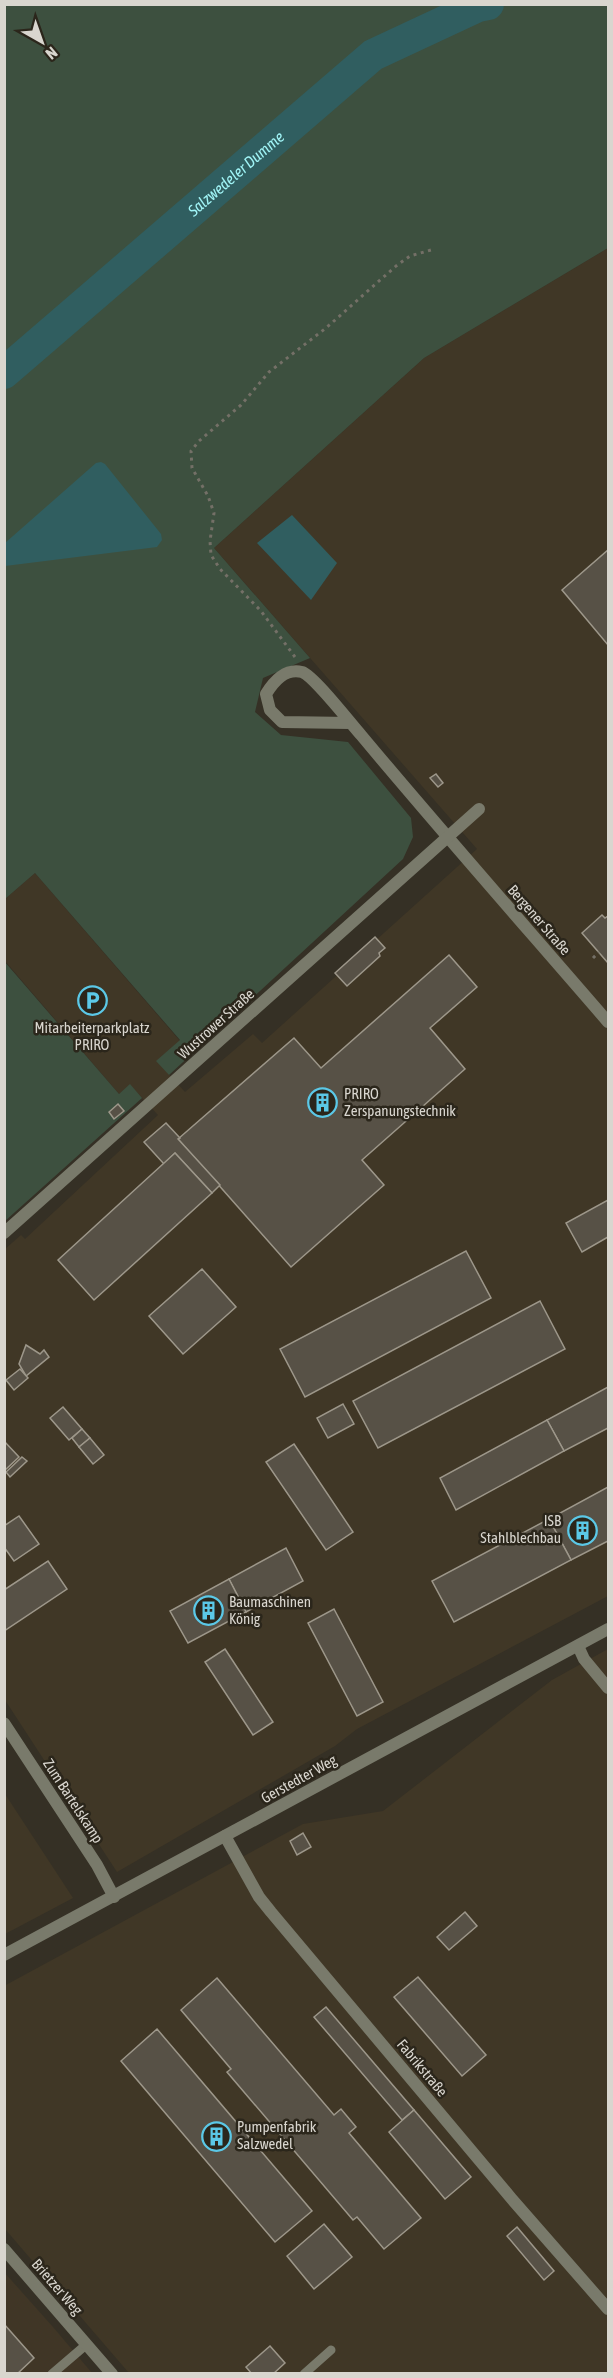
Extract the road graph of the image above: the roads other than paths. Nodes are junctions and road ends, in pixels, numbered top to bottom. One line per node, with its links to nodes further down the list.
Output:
1 (350, 723): 1 (street, Bergener Straße); 3 (street, Bergener Straße)
2 (479, 809): 3 (street, Wustrower Straße)
3 (447, 837): 4 (street, Bergener Straße); 5 (street, Wustrower Straße)
4 (609, 1022)
5 (4, 1233)
6 (609, 1629): 7 (street, Gerstedter Weg)
7 (578, 1646): 8 (street); 10 (street, Gerstedter Weg)
8 (609, 1688)
9 (4, 1723): 11 (street, Zum Bartelskamp)
10 (225, 1836): 11 (street, Gerstedter Weg); 14 (street, Fabrikstraße)
11 (114, 1897): 12 (street, Gerstedter Weg)
12 (4, 1955)
13 (4, 2249): 15 (street, Brietzer Weg)
14 (609, 2309)
15 (87, 2344): 17 (lane); 18 (street, Brietzer Weg)
16 (332, 2350): 19 (lane)
17 (52, 2373)
18 (112, 2373)
19 (304, 2373)

